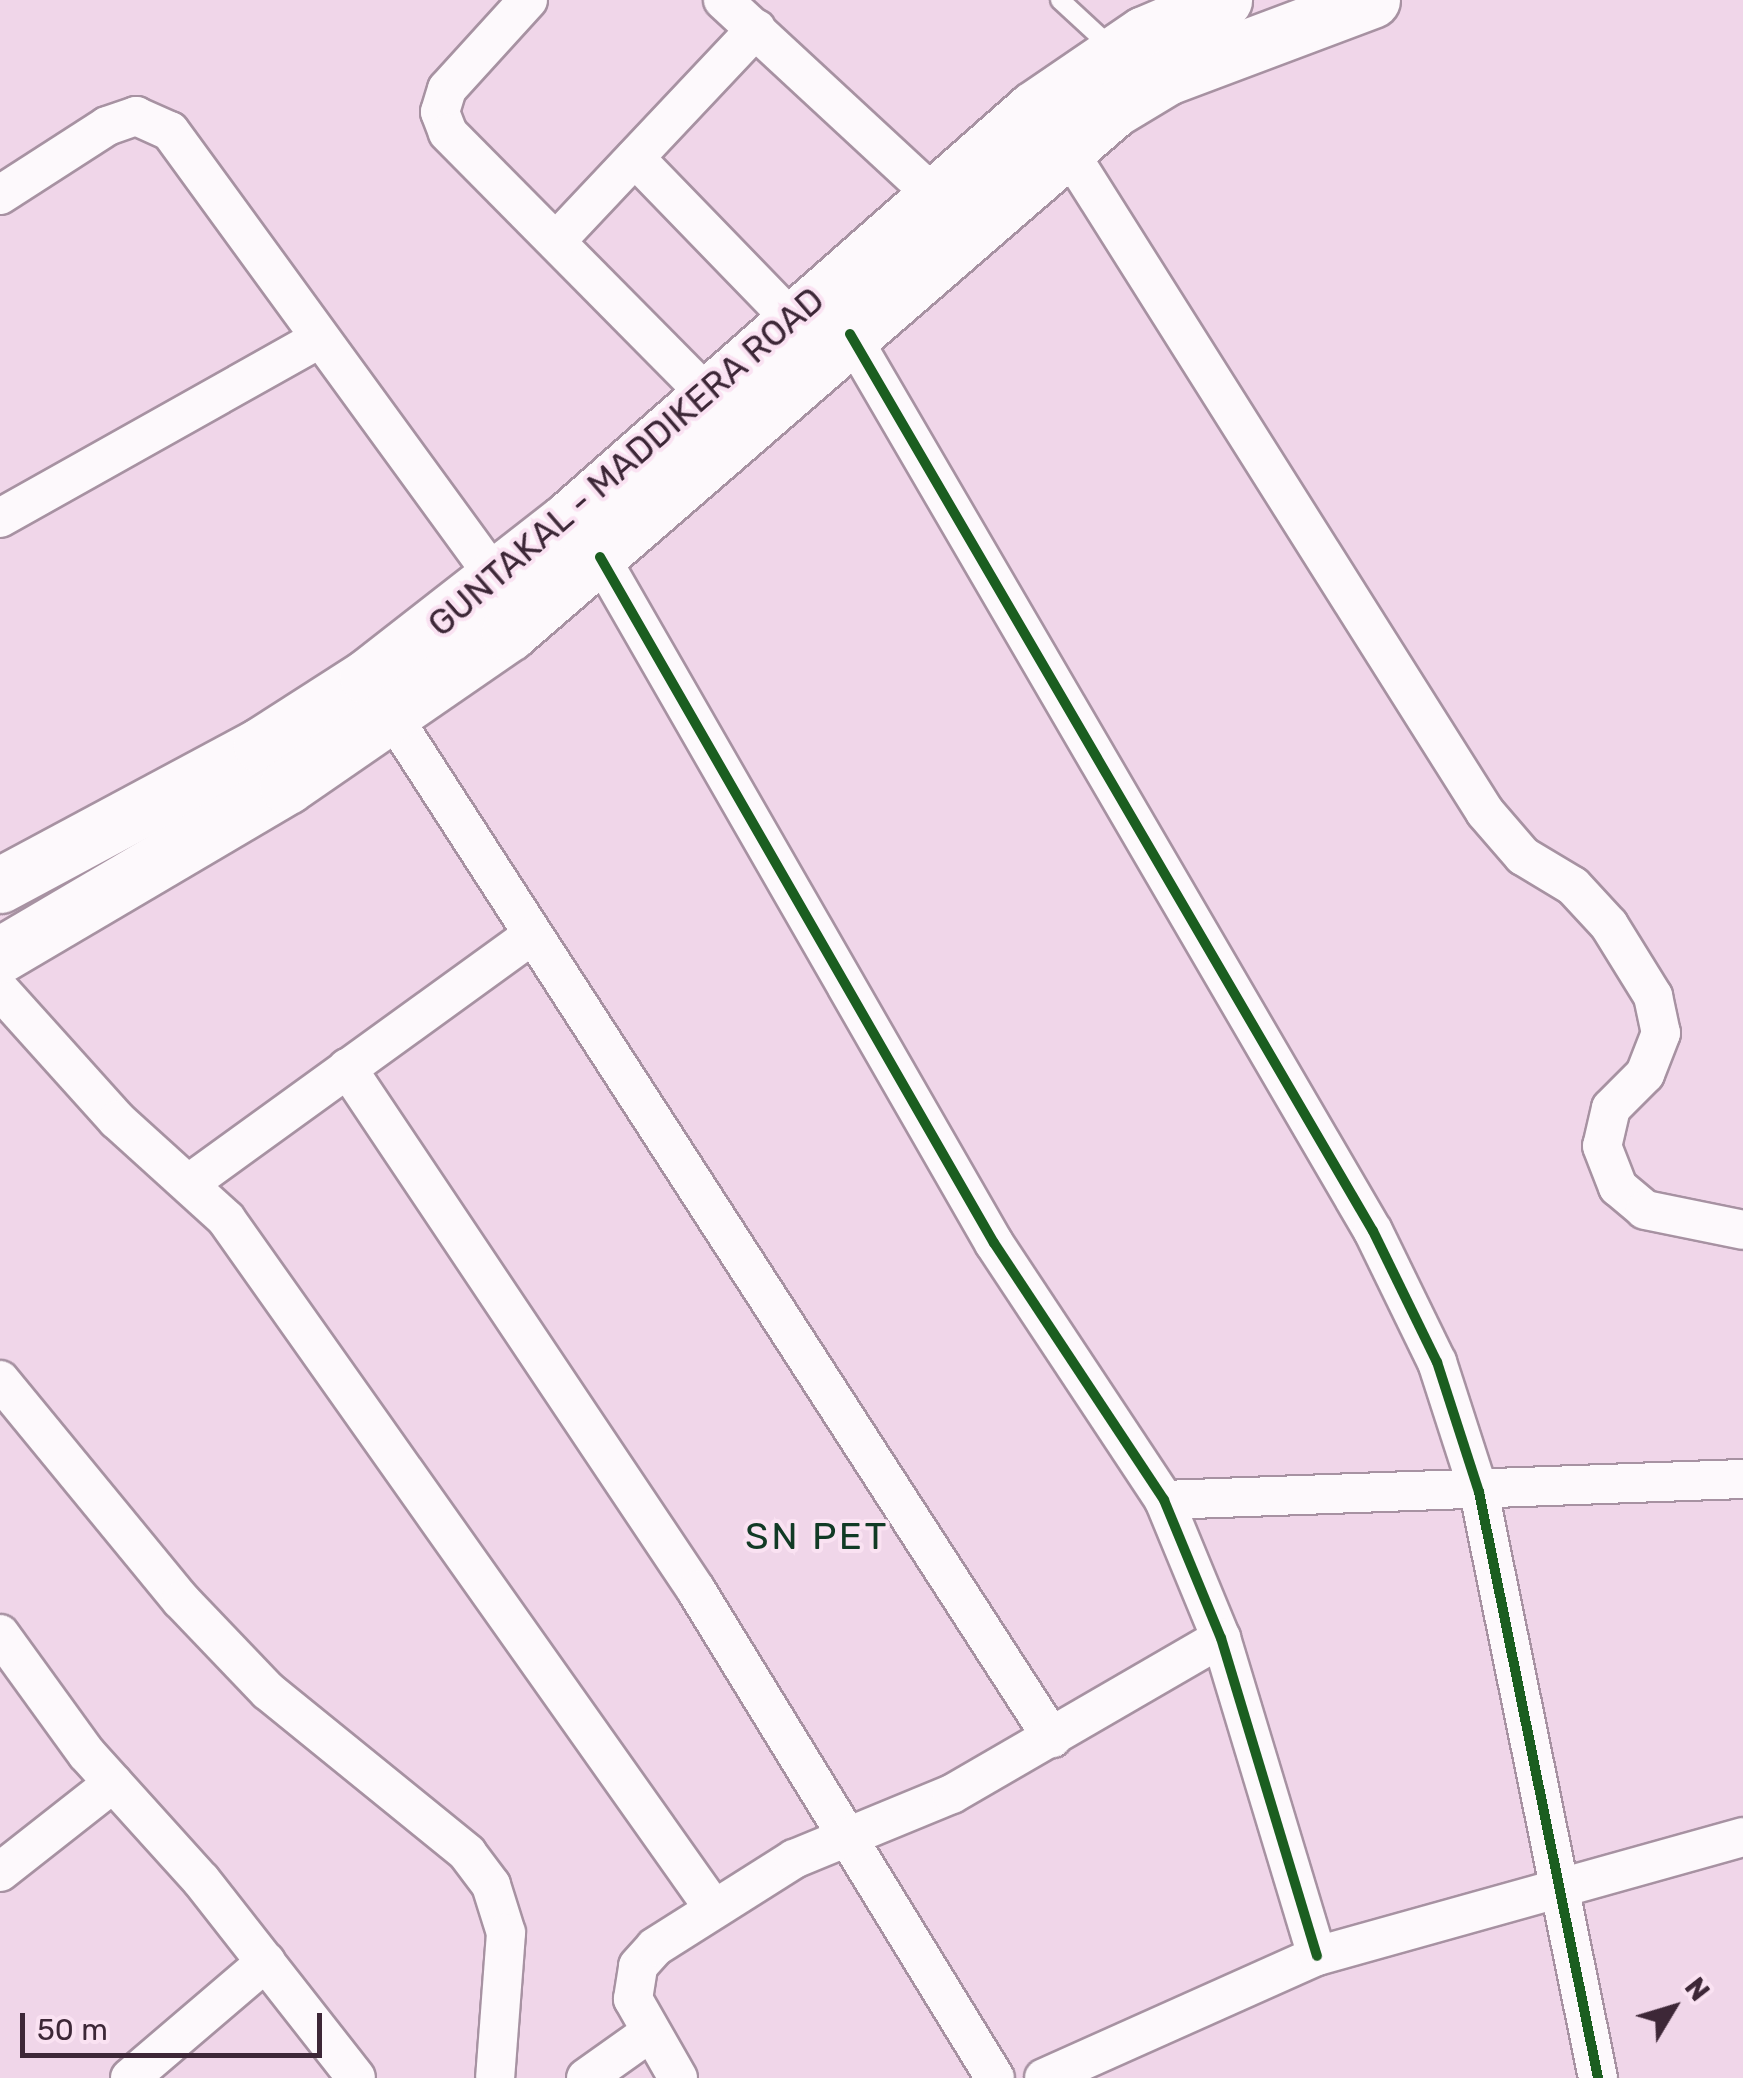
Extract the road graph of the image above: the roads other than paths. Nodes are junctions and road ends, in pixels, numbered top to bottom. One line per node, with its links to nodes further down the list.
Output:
1 (528, 0): 12 (street)
2 (723, 0): 6 (street)
3 (1060, 0): 7 (lane)
4 (1224, 0): 7 (main road, GUNTAKAL - MADDIKERA ROAD)
5 (1372, 0): 8 (main road, GUNTAKAL - MADDIKERA ROAD)
6 (756, 29): 9 (street); 11 (street)
7 (1116, 52): 11 (main road, GUNTAKAL - MADDIKERA ROAD)
8 (1065, 146): 14 (main road, GUNTAKAL - MADDIKERA ROAD); 27 (street)
9 (635, 158): 12 (street); 13 (street)
10 (0, 195): 15 (street)
11 (935, 196): 13 (main road, GUNTAKAL - MADDIKERA ROAD)
12 (558, 239): 16 (street)
13 (793, 320): 16 (main road, GUNTAKAL - MADDIKERA ROAD)
14 (850, 334): 18 (main road, GUNTAKAL - MADDIKERA ROAD); 30 (street)
15 (319, 339): 17 (street); 19 (street)
16 (709, 398): 19 (main road, GUNTAKAL - MADDIKERA ROAD)
17 (0, 517)
18 (600, 558): 20 (main road, GUNTAKAL - MADDIKERA ROAD); 31 (street)
19 (497, 580): 20 (main road, GUNTAKAL - MADDIKERA ROAD)
20 (380, 697): 21 (main road, GUNTAKAL - MADDIKERA ROAD); 22 (street); 23 (main road, GUNTAKAL - MADDIKERA ROAD)
21 (0, 884)
22 (532, 934): 25 (street); 34 (street)
23 (0, 955)
24 (0, 990): 26 (street)
25 (348, 1068): 26 (street); 37 (street)
26 (192, 1182): 40 (street)
27 (1743, 1230)
28 (0, 1380): 46 (street)
29 (1743, 1479): 30 (street)
30 (1480, 1492): 31 (street); 39 (street)
31 (1164, 1500): 33 (street)
32 (0, 1634): 35 (street)
33 (1222, 1638): 34 (street); 41 (street)
34 (1052, 1738): 37 (street)
35 (113, 1783): 38 (street); 42 (street)
36 (1743, 1837): 39 (street)
37 (854, 1838): 40 (street); 49 (street)
38 (0, 1872)
39 (1560, 1887): 41 (street); 51 (street)
40 (714, 1909): 43 (street)
41 (1317, 1956): 50 (street)
42 (266, 1962): 44 (street); 45 (street)
43 (648, 2034): 47 (street); 48 (street)
44 (130, 2078)
45 (356, 2078)
46 (495, 2078)
47 (586, 2078)
48 (678, 2078)
49 (995, 2078)
50 (1044, 2078)
51 (1598, 2078)

